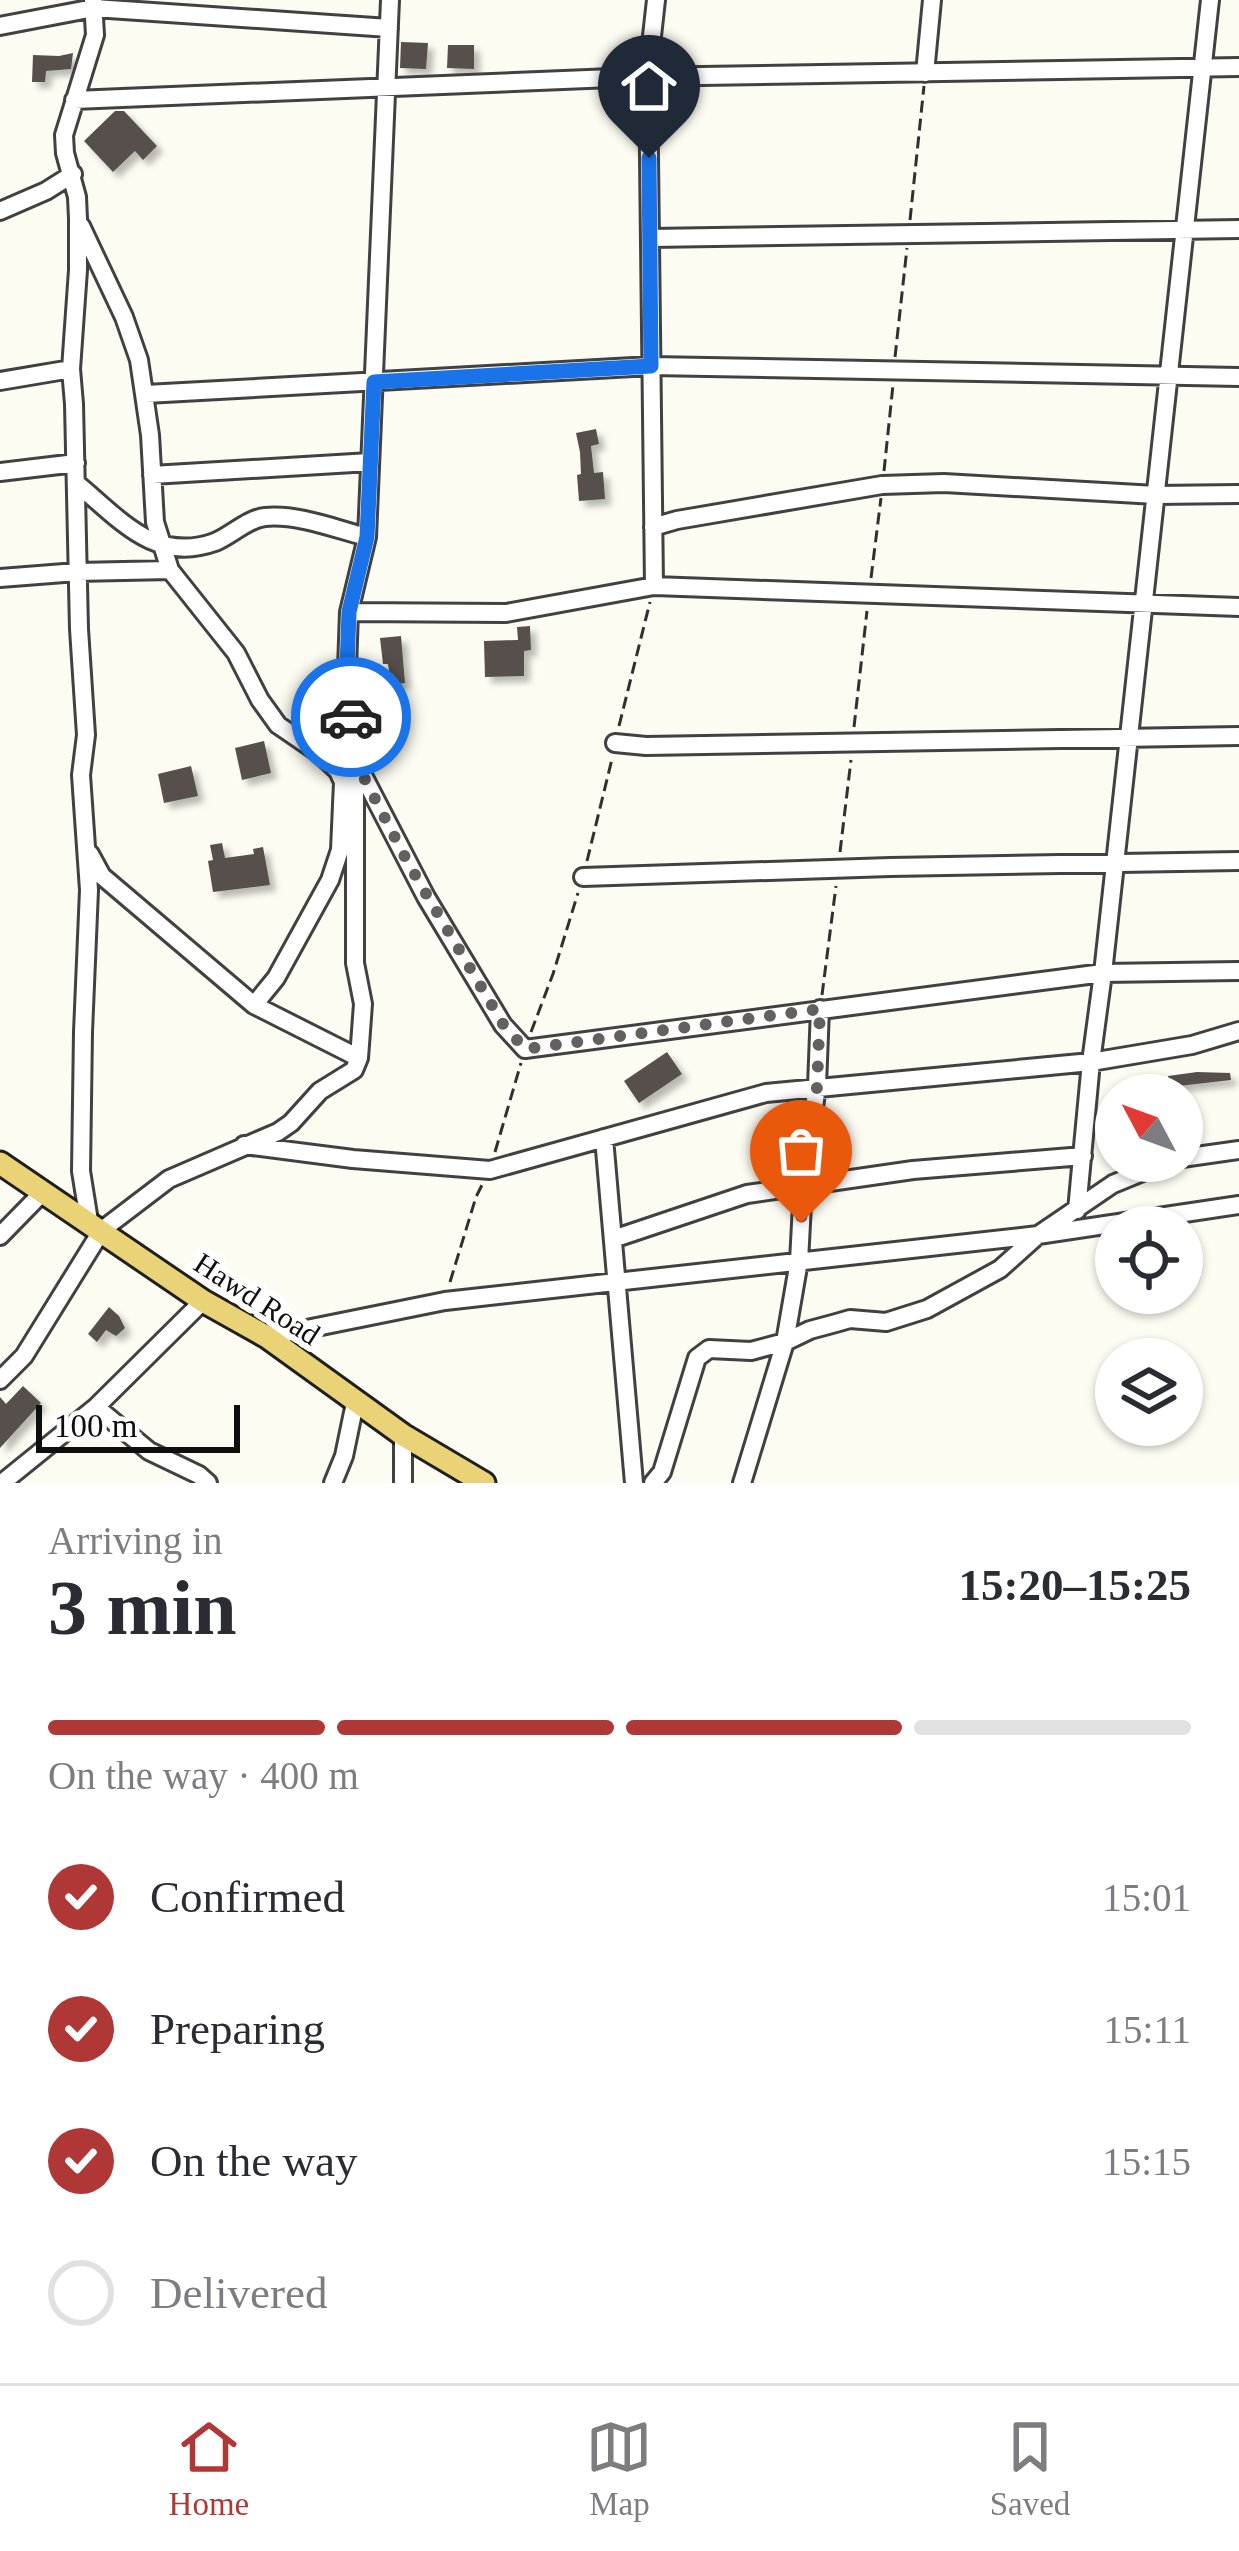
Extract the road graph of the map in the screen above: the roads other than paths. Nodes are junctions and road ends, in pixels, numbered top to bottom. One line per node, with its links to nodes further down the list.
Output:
1 (390, 0): 7 (street)
2 (656, 0): 11 (street)
3 (932, 0): 10 (street)
4 (1210, 0): 8 (street)
5 (94, 4): 6 (street); 7 (street); 13 (street)
6 (0, 26)
7 (389, 28): 12 (street)
8 (1203, 68): 9 (street); 10 (street); 18 (street)
9 (1239, 68)
10 (925, 73): 11 (street)
11 (645, 76): 12 (street); 19 (street)
12 (386, 88): 13 (street); 25 (street)
13 (74, 100): 14 (street)
14 (73, 174): 15 (street); 16 (street)
15 (0, 211)
16 (78, 219): 21 (street); 26 (street)
17 (1239, 229): 18 (street)
18 (1185, 230): 19 (street); 22 (street)
19 (650, 238): 20 (street)
20 (651, 366): 22 (street); 25 (street); 34 (street)
21 (71, 369): 24 (street); 28 (street)
22 (1169, 376): 23 (street); 33 (street)
23 (1239, 377)
24 (0, 381)
25 (374, 382): 26 (street); 27 (street)
26 (146, 394): 30 (street)
27 (370, 462): 30 (street); 35 (street)
28 (76, 463): 29 (street); 31 (street)
29 (0, 472)
30 (152, 475): 36 (street)
31 (76, 483): 36 (street); 38 (street)
32 (1239, 494): 33 (street)
33 (1156, 495): 34 (street); 41 (street)
34 (653, 526): 40 (street)
35 (367, 537): 36 (street); 43 (street)
36 (163, 546): 37 (street)
37 (170, 570): 38 (street); 54 (street)
38 (77, 572): 39 (street); 48 (street)
39 (0, 578)
40 (654, 586): 41 (street); 43 (street)
41 (1144, 603): 42 (street); 45 (street)
42 (1239, 607)
43 (349, 612): 47 (street)
44 (1239, 736): 45 (street)
45 (1129, 738): 46 (street); 50 (street)
46 (615, 743)
47 (355, 760): 55 (street); 57 (street)
48 (86, 848): 54 (street); 71 (street)
49 (1239, 861): 50 (street)
50 (1115, 863): 51 (street); 53 (street)
51 (583, 877)
52 (1239, 971): 53 (street)
53 (1103, 974): 55 (street); 58 (street)
54 (254, 1005): 57 (street)
55 (820, 1009): 59 (street)
56 (1239, 1031): 58 (street)
57 (358, 1058): 61 (street)
58 (1091, 1062): 59 (street); 63 (street)
59 (817, 1087): 60 (street); 67 (street)
60 (604, 1138): 61 (street); 74 (street)
61 (244, 1145): 71 (street)
62 (1239, 1150): 64 (street)
63 (1083, 1156): 67 (street); 70 (street)
64 (1203, 1156)
65 (0, 1163): 68 (main road, Hawd Road)
66 (1118, 1182): 70 (street)
67 (803, 1186): 74 (street); 75 (street)
68 (43, 1192): 71 (main road, Hawd Road); 73 (street)
69 (1239, 1205): 72 (street)
70 (1077, 1210): 72 (street)
71 (95, 1226): 77 (main road, Hawd Road); 80 (street)
72 (1039, 1235): 75 (street); 79 (street)
73 (0, 1236)
74 (613, 1239): 76 (street)
75 (799, 1261): 76 (street); 79 (street)
76 (616, 1281): 78 (street); 89 (street)
77 (203, 1301): 78 (main road, Hawd Road); 82 (street)
78 (267, 1337): 81 (main road, Hawd Road)
79 (785, 1342): 90 (street); 91 (street)
80 (0, 1380)
81 (355, 1403): 83 (main road, Hawd Road); 87 (street)
82 (96, 1407): 85 (street); 86 (street)
83 (403, 1436): 84 (street); 88 (main road, Hawd Road)
84 (405, 1479)
85 (2, 1483)
86 (208, 1483)
87 (333, 1483)
88 (484, 1483)
89 (634, 1483)
90 (653, 1483)
91 (742, 1483)

